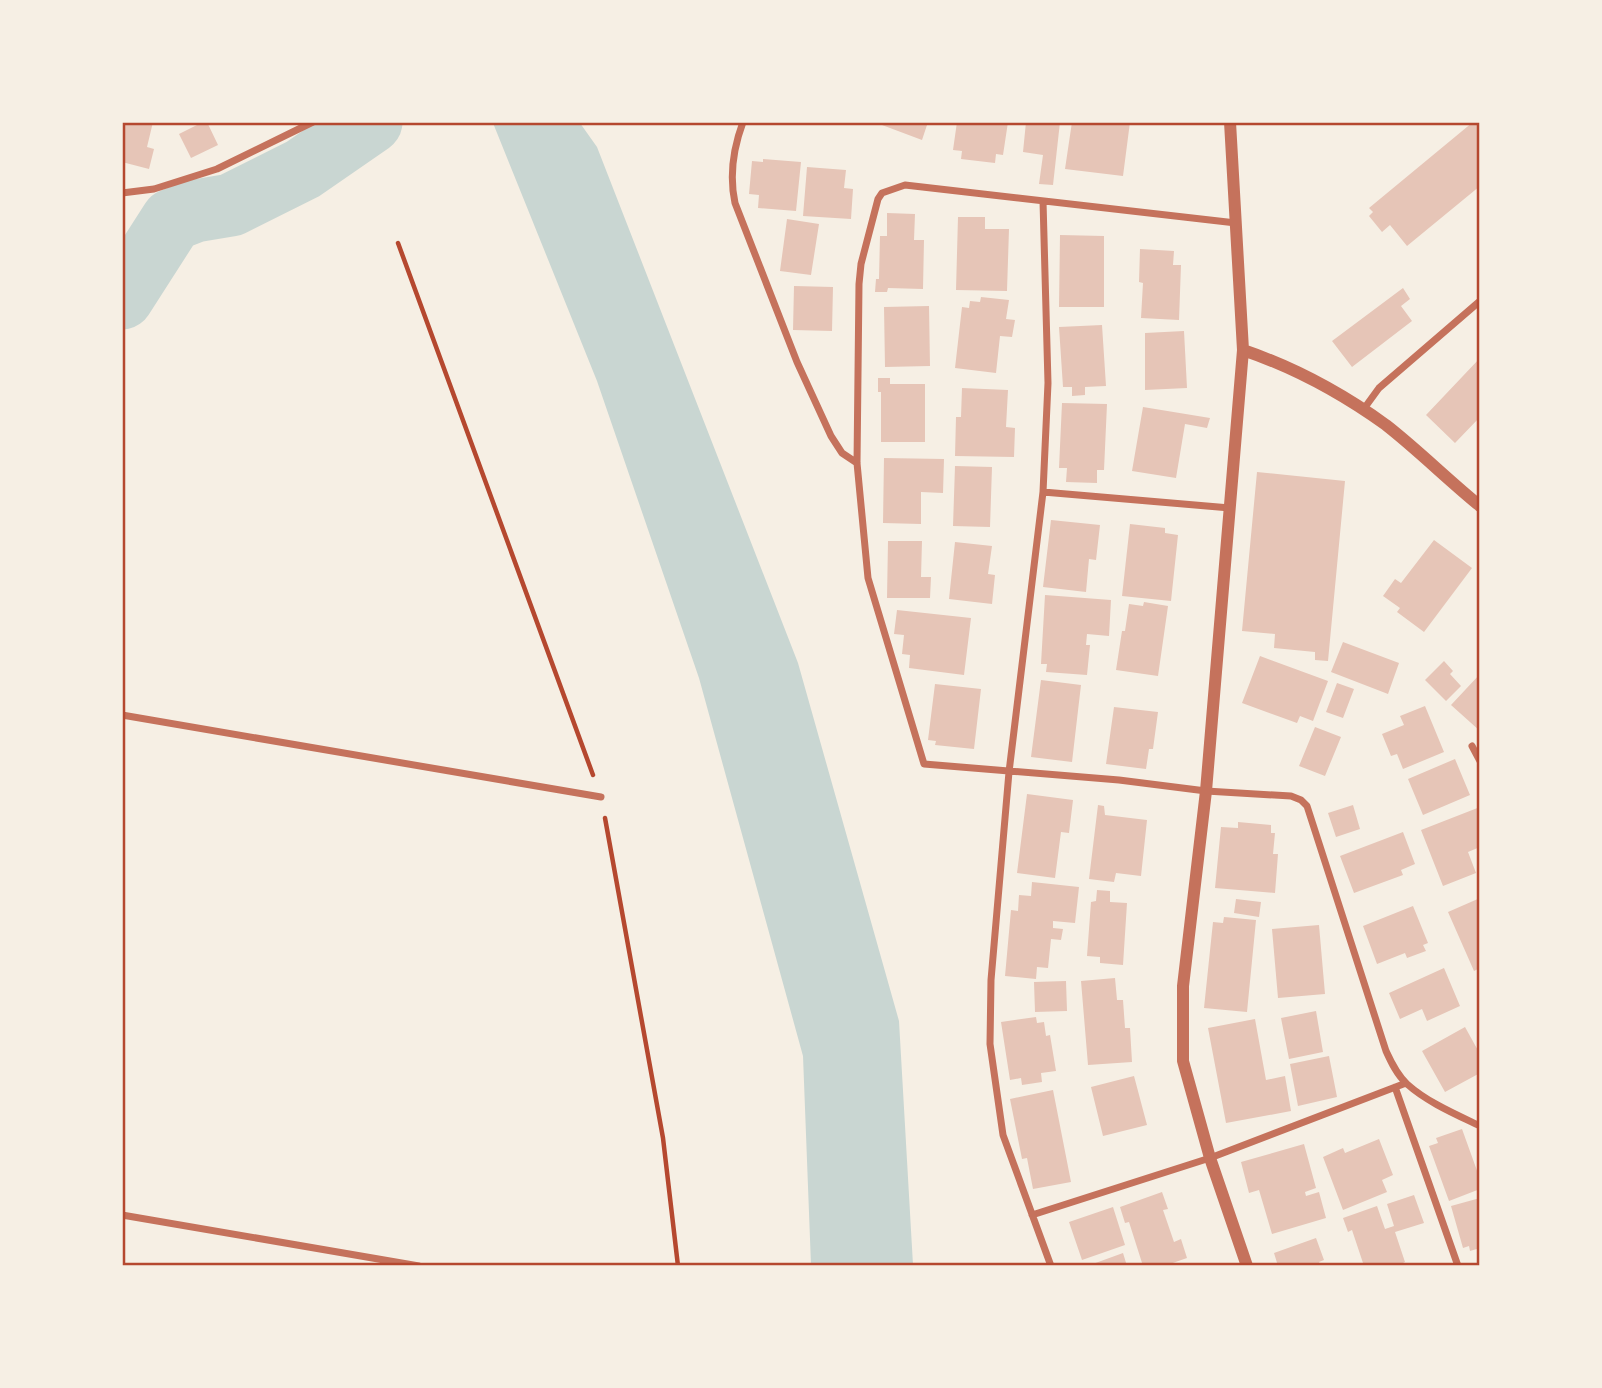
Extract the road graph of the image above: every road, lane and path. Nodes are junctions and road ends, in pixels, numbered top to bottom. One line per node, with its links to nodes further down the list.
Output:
1 (313, 122): 4 (street)
2 (743, 122): 11 (street)
3 (1230, 122): 6 (street)
4 (122, 192)
5 (1043, 201): 6 (street); 11 (street); 12 (street)
6 (1236, 223): 9 (street)
7 (398, 243): 20 (path)
8 (1479, 301): 10 (street)
9 (1243, 350): 10 (street); 14 (street)
10 (1363, 410): 13 (street)
11 (857, 463): 18 (street)
12 (1043, 492): 14 (street); 18 (street)
13 (1479, 506)
14 (1231, 508): 19 (street)
15 (122, 715): 20 (street)
16 (1472, 746): 17 (street)
17 (1479, 761)
18 (1009, 772): 19 (street); 26 (street)
19 (1206, 791): 21 (street); 24 (street)
20 (601, 797): 28 (path)
21 (1406, 1083): 22 (street); 23 (street)
22 (1395, 1087): 24 (street); 31 (street)
23 (1479, 1126)
24 (1210, 1158): 26 (street); 30 (street)
25 (122, 1215): 27 (street)
26 (1032, 1215): 29 (street)
27 (419, 1265)
28 (678, 1265)
29 (1051, 1265)
30 (1247, 1265)
31 (1458, 1265)

